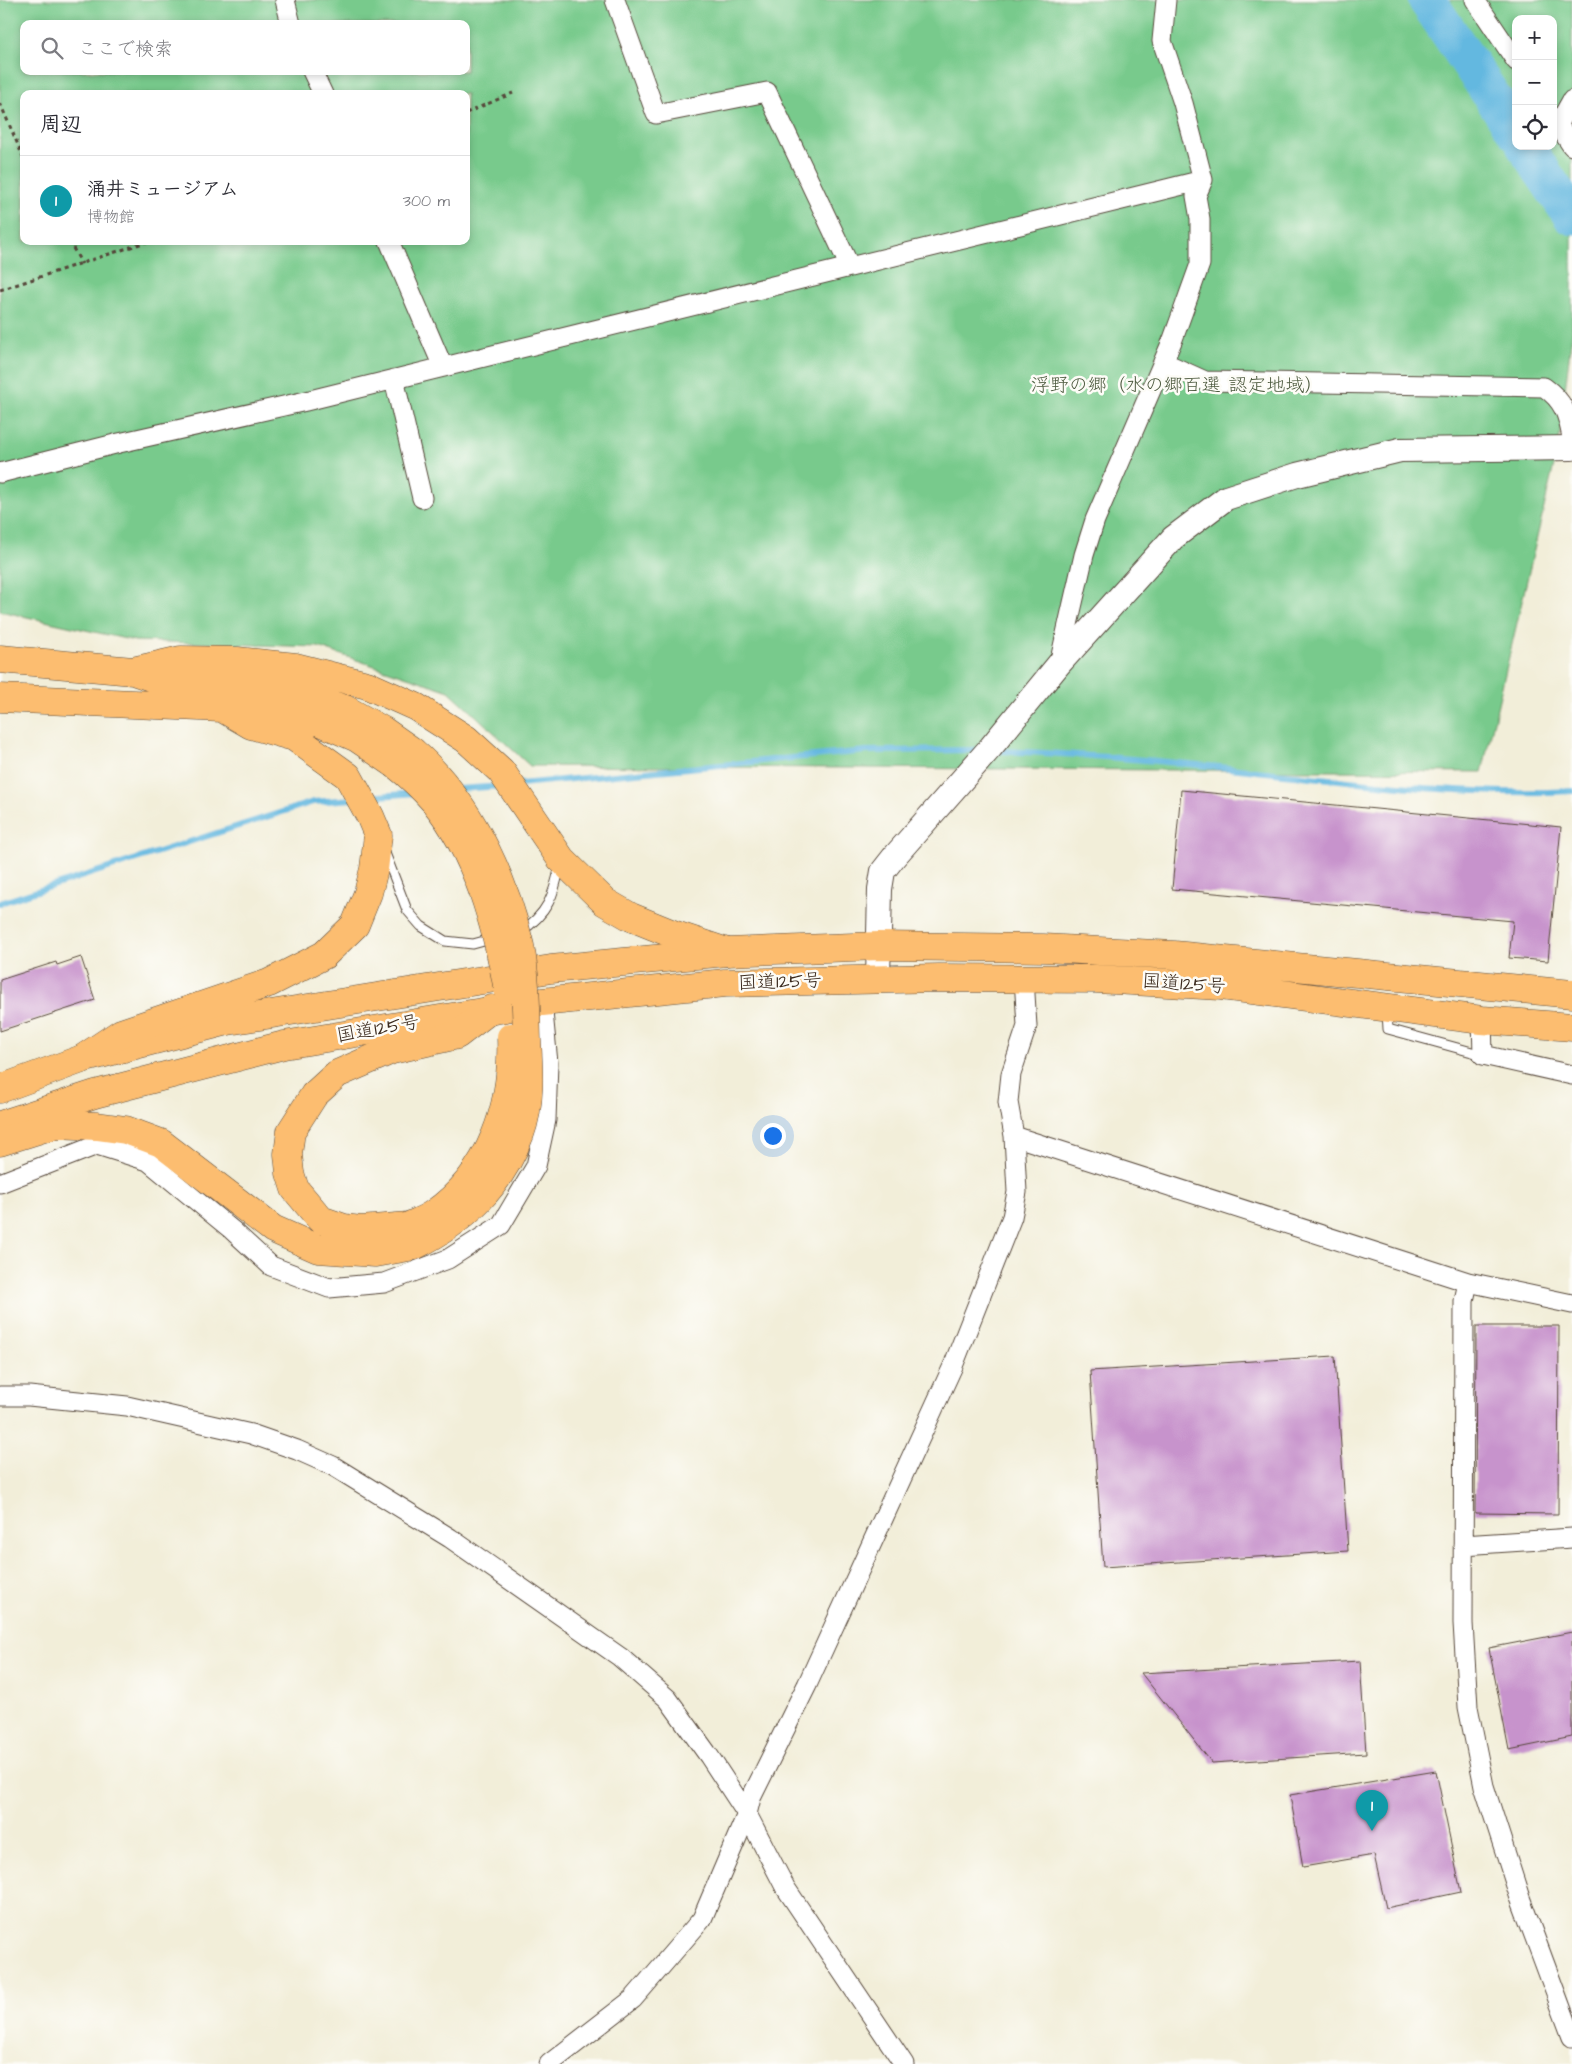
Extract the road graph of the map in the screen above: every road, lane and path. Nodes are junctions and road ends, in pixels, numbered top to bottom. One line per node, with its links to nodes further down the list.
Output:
1 (285, 0): 5 (street)
2 (615, 0): 22 (street)
3 (1166, 0): 17 (street)
4 (1475, 0): 6 (street)
5 (290, 20)
6 (1515, 60)
7 (314, 75): 8 (street)
8 (321, 90)
9 (513, 93): 12 (path)
10 (1572, 100): 13 (street)
11 (0, 103): 16 (path)
12 (470, 111)
13 (1557, 120)
14 (1557, 123): 15 (street)
15 (1572, 146)
16 (20, 150)
17 (1204, 180): 22 (street); 24 (street)
18 (72, 245): 21 (path)
19 (137, 245): 21 (path)
20 (391, 245): 25 (street)
21 (82, 264): 23 (path)
22 (850, 267): 25 (street)
23 (0, 290)
24 (1164, 362): 27 (street); 32 (street)
25 (443, 367): 26 (street)
26 (394, 379): 29 (street); 30 (street)
27 (1572, 438)
28 (1572, 448): 32 (street)
29 (0, 473)
30 (422, 498)
31 (0, 659): 33 (highway)
32 (1058, 664): 39 (street)
33 (133, 671): 36 (highway); 38 (highway)
34 (0, 698): 35 (highway)
35 (222, 708): 36 (highway); 37 (highway)
36 (403, 757): 57 (highway, bridge)
37 (374, 826): 38 (lane); 50 (highway)
38 (562, 859): 40 (highway)
39 (879, 946): 40 (highway, 国道125号); 42 (street); 43 (highway, 国道125号)
40 (727, 952): 50 (highway, 国道125号)
41 (1024, 978): 42 (highway, 国道125号); 45 (highway, 国道125号); 54 (street)
42 (878, 979): 44 (highway, 国道125号)
43 (1572, 994)
44 (542, 1002): 46 (highway, 国道125号); 56 (street)
45 (1388, 1007): 47 (highway, 国道125号); 49 (lane)
46 (491, 1009): 53 (highway, 国道125号); 57 (highway)
47 (1482, 1020): 48 (highway, 国道125号); 49 (street)
48 (1572, 1028)
49 (1483, 1054): 51 (street)
50 (82, 1059): 52 (highway, 国道125号)
51 (1572, 1075)
52 (0, 1088)
53 (0, 1125)
54 (1014, 1136): 58 (street); 63 (street)
55 (0, 1142): 57 (highway)
56 (0, 1183)
57 (411, 1236)
58 (1468, 1282): 59 (street); 62 (street)
59 (1572, 1304)
60 (0, 1396): 63 (street)
61 (1572, 1538): 62 (street)
62 (1462, 1545): 64 (street)
63 (747, 1814): 65 (street); 66 (street)
64 (1572, 2037)
65 (549, 2064)
66 (904, 2064)

